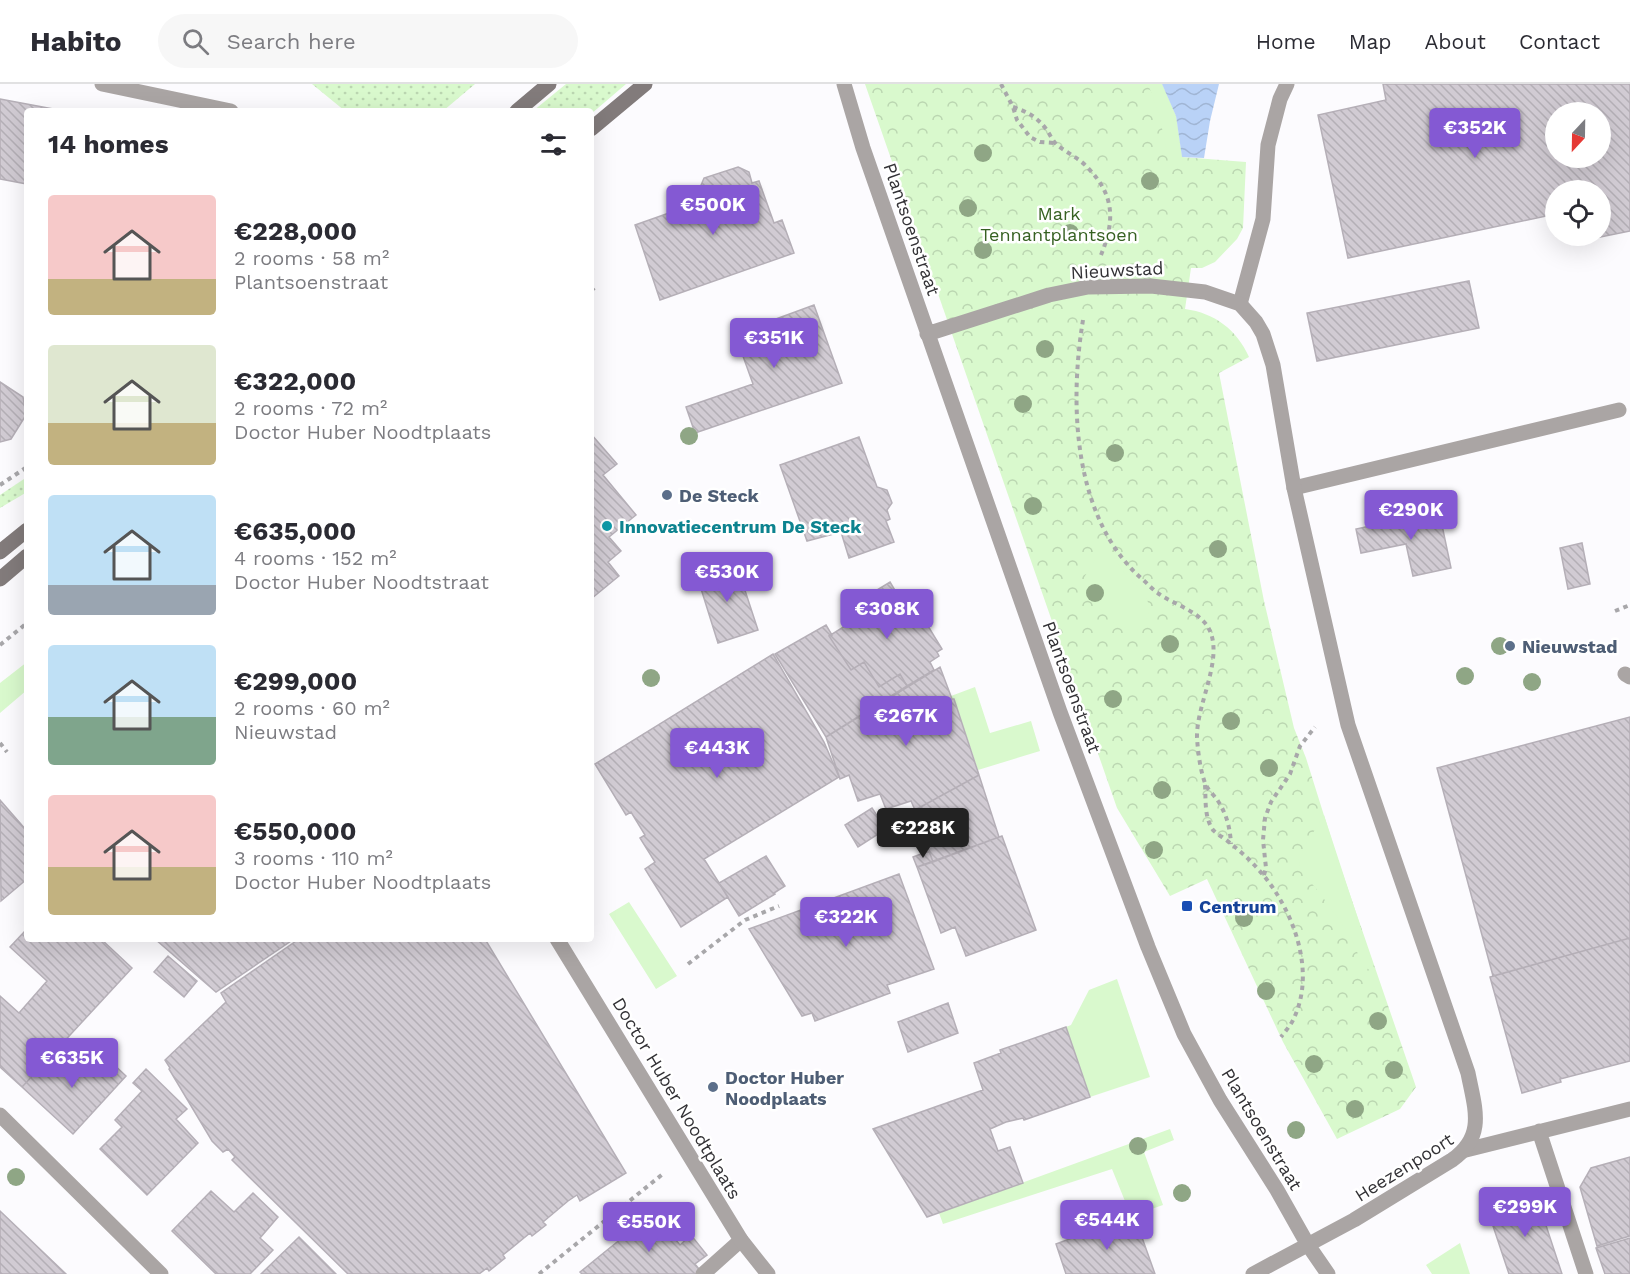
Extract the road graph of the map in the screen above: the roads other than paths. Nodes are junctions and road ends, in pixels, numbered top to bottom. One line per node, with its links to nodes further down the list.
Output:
1 (102, 84): 6 (street)
2 (549, 84): 7 (main road)
3 (645, 84): 8 (main road)
4 (844, 84): 10 (street, Plantsoenstraat)
5 (1287, 84): 9 (street)
6 (217, 108)
7 (521, 108)
8 (594, 126)
9 (1240, 304): 10 (street, Nieuwstad); 12 (street)
10 (927, 334): 23 (street, Plantsoenstraat)
11 (1619, 410): 12 (street)
12 (1294, 488): 21 (street)
13 (24, 532): 14 (main road)
14 (0, 552)
15 (24, 559): 16 (main road)
16 (0, 579)
17 (559, 942): 22 (street, Doctor Huber Noodtplaats)
18 (1630, 1109): 20 (street, Heezenpoort)
19 (0, 1115): 24 (street)
20 (1539, 1131): 21 (street, Heezenpoort); 29 (street)
21 (1466, 1150): 23 (street, Heezenpoort)
22 (741, 1240): 25 (street); 26 (street, Doctor Huber Noodtplaats)
23 (1308, 1245): 27 (street); 28 (street, Plantsoenstraat)
24 (161, 1274)
25 (703, 1274)
26 (768, 1274)
27 (1253, 1274)
28 (1328, 1274)
29 (1586, 1274)

